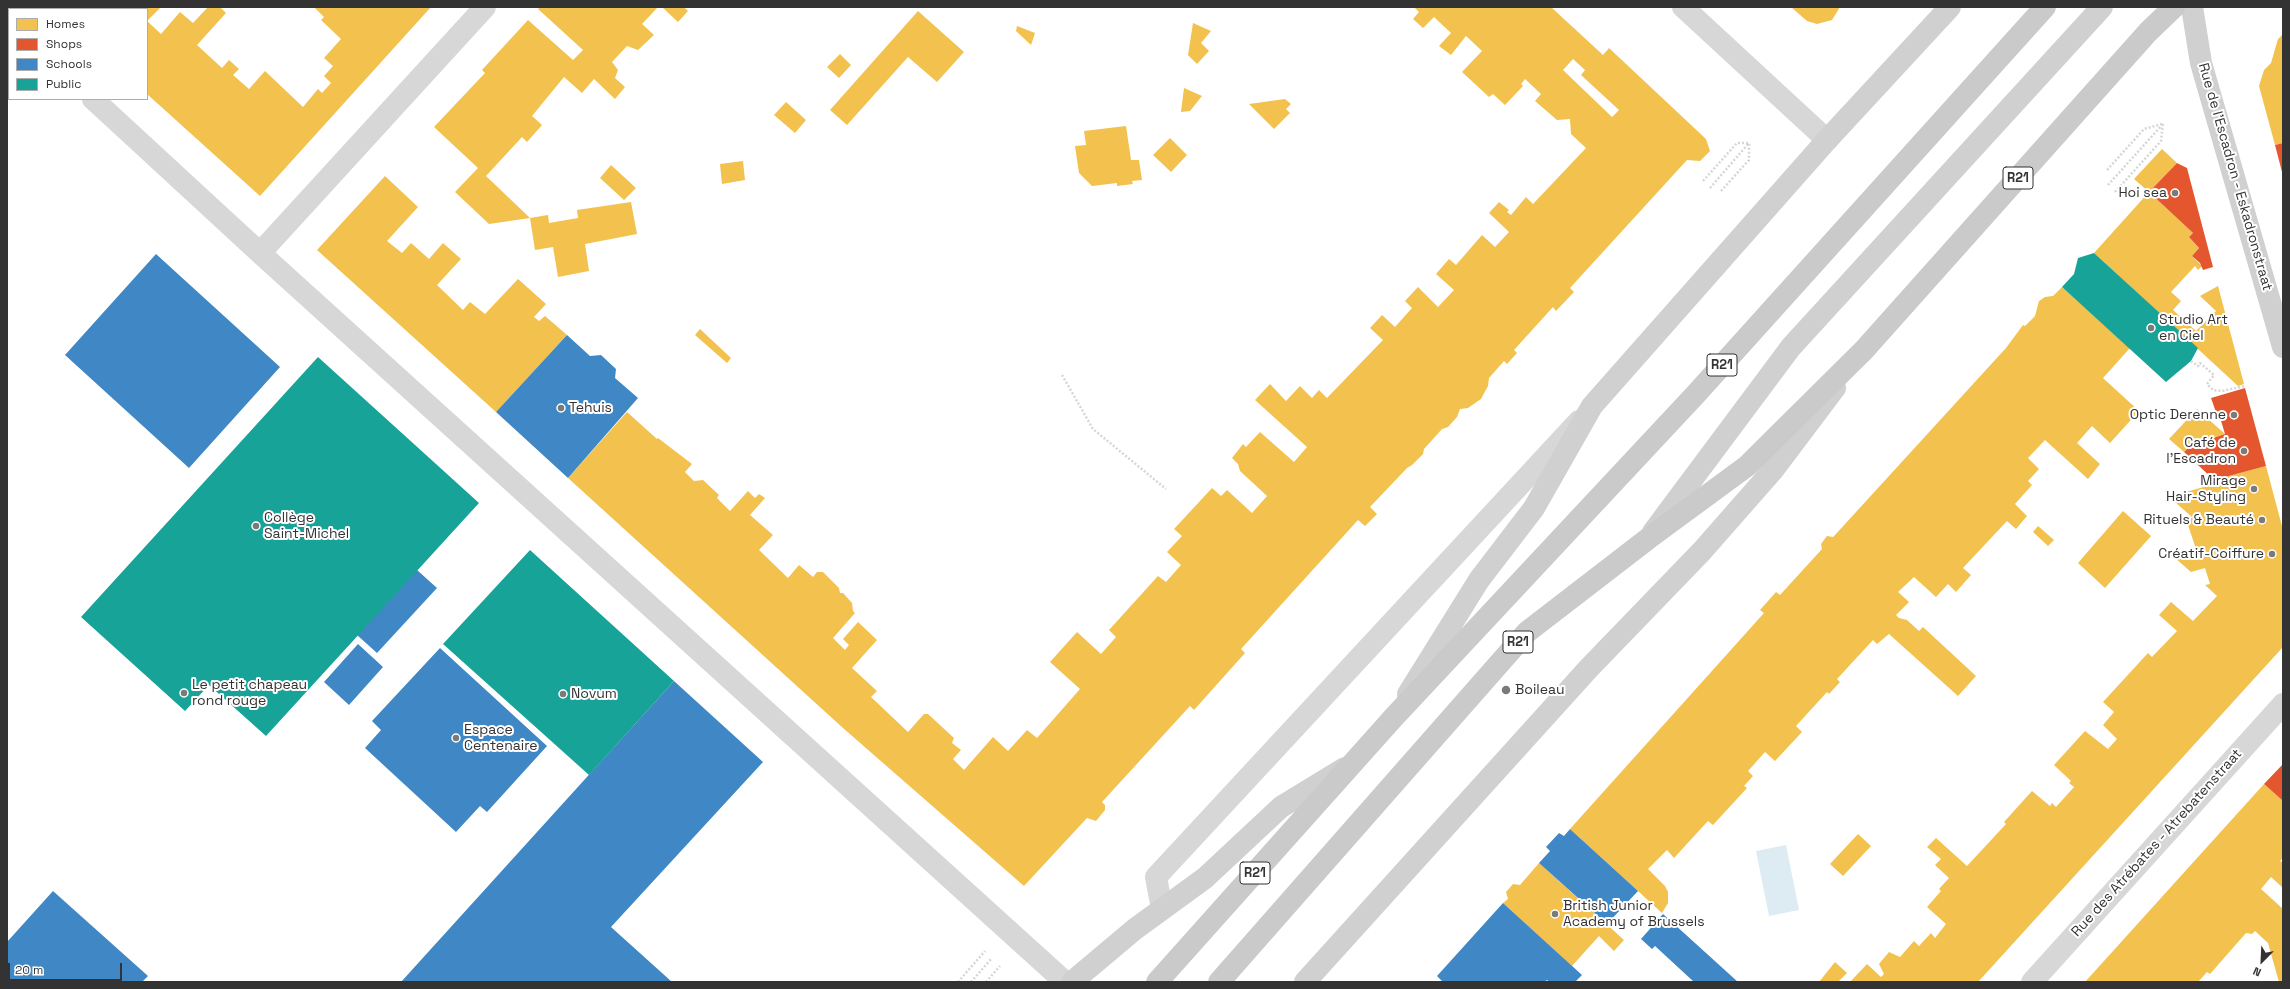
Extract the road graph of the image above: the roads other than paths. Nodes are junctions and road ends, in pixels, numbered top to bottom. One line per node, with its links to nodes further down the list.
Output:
1 (485, 7): 10 (street)
2 (1683, 7): 9 (street)
3 (1950, 7): 9 (main road)
4 (2045, 7): 16 (main road, R21)
5 (2102, 7): 14 (main road)
6 (2174, 7): 12 (main road, R21)
7 (2192, 7): 11 (main road, Rue de l'Escadron - Eskadronstraat)
8 (94, 100): 10 (street)
9 (1827, 140): 13 (main road)
10 (260, 253): 19 (street)
11 (2283, 347)
12 (1864, 350): 14 (main road, R21); 23 (main road)
13 (1592, 406): 16 (main road); 18 (street)
14 (1649, 538): 22 (main road, R21)
15 (2283, 704): 24 (street, Rue des Atrébates - Atrebatenstraat)
16 (1394, 716): 17 (main road, R21)
17 (1353, 764): 18 (main road); 21 (main road, R21)
18 (1162, 909): 20 (main road)
19 (1065, 982)
20 (1072, 982)
21 (1157, 982)
22 (1218, 982)
23 (1305, 982)
24 (2032, 982)

